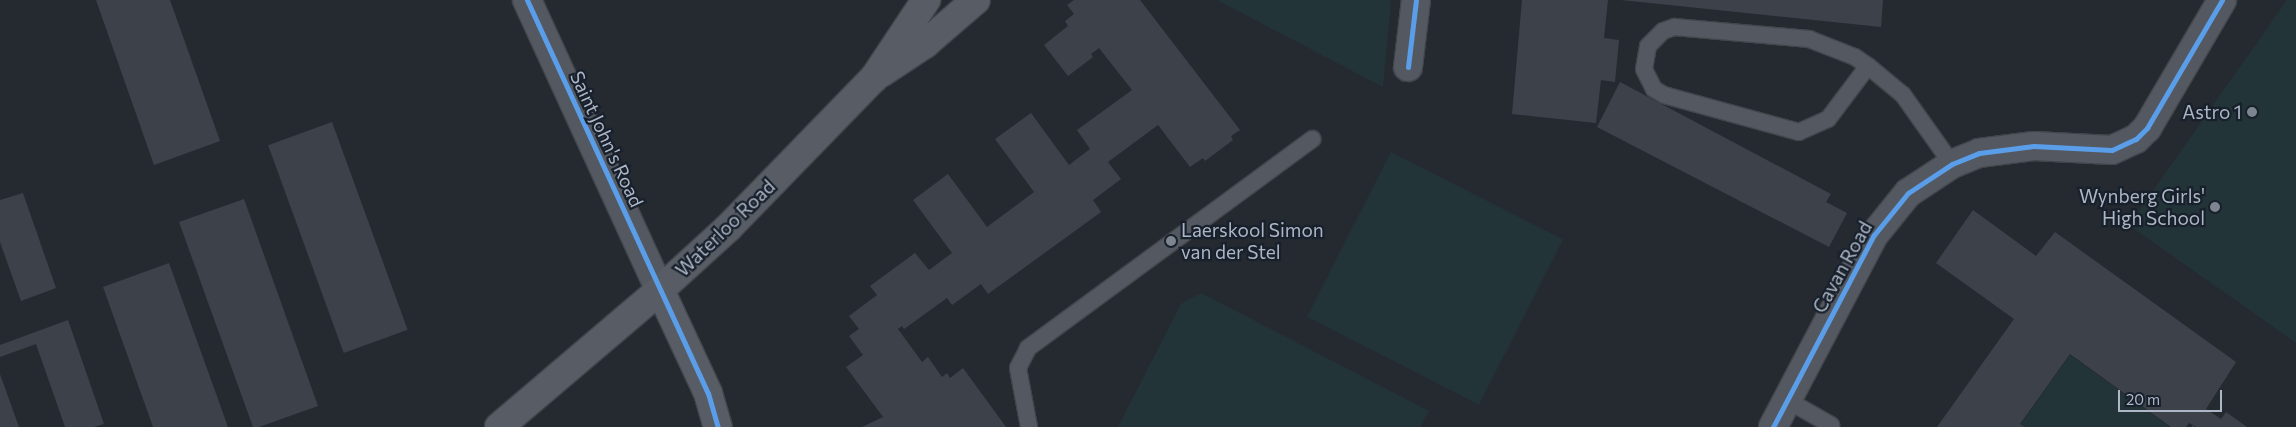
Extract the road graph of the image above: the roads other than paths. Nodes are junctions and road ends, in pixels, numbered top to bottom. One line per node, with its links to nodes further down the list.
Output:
1 (527, 0): 11 (street, Saint John's Road)
2 (926, 0): 8 (main road, Waterloo Road)
3 (976, 0): 8 (main road, Waterloo Road)
4 (1416, 0): 7 (street)
5 (2222, 0): 10 (street, Cavan Road)
6 (1868, 66): 6 (lane); 10 (lane)
7 (1408, 67)
8 (874, 78): 11 (main road, Waterloo Road)
9 (1312, 139): 16 (lane)
10 (1952, 164): 12 (street, Cavan Road)
11 (660, 290): 14 (main road, Waterloo Road); 15 (main road)
12 (1787, 400): 13 (lane); 17 (street, Cavan Road)
13 (1831, 425)
14 (499, 427)
15 (718, 427)
16 (1030, 427)
17 (1773, 427)

